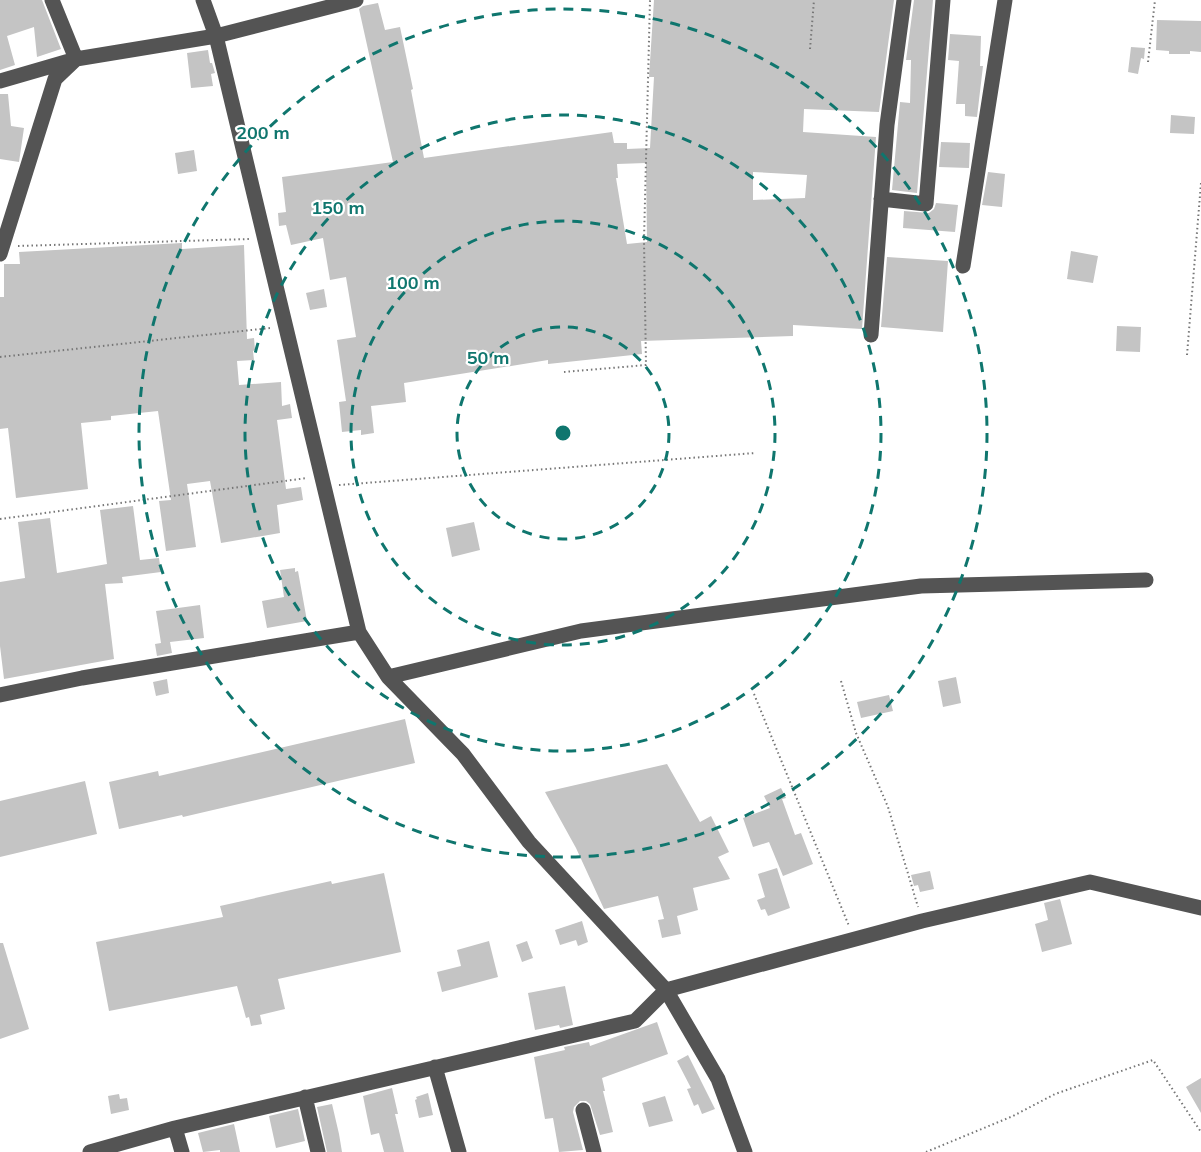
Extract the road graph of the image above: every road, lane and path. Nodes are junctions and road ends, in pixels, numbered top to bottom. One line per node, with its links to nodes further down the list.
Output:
1 (52, 0): 12 (street)
2 (203, 0): 10 (street)
3 (356, 0): 10 (street)
4 (650, 0): 24 (path)
5 (814, 0): 11 (path)
6 (904, 0): 16 (street)
7 (943, 0): 16 (street)
8 (1005, 0): 19 (street)
9 (1155, 0): 13 (path)
10 (216, 36): 12 (street); 17 (street)
11 (810, 49)
12 (76, 59): 14 (street); 18 (street)
13 (1148, 62)
14 (0, 81)
15 (1201, 183): 22 (path)
16 (881, 199): 21 (street)
17 (264, 238): 18 (path); 20 (street)
18 (2, 250)
19 (963, 266)
20 (285, 326): 23 (path); 26 (street)
21 (871, 335)
22 (1187, 355)
23 (0, 357)
24 (564, 372)
25 (755, 453): 26 (path)
26 (323, 476): 27 (path); 29 (street)
27 (0, 519)
28 (1146, 580): 30 (street)
29 (359, 632): 30 (street); 33 (street)
30 (388, 677): 37 (street)
31 (841, 681): 35 (path)
32 (754, 694): 36 (path)
33 (0, 696)
34 (1201, 908): 35 (street)
35 (922, 921): 36 (street)
36 (855, 939): 37 (street)
37 (666, 990): 38 (street); 48 (street)
38 (435, 1066): 39 (street); 46 (street)
39 (305, 1097): 41 (street); 45 (street)
40 (583, 1110): 47 (street)
41 (175, 1128): 43 (street); 44 (street)
42 (1201, 1132): 49 (path)
43 (90, 1152)
44 (182, 1152)
45 (318, 1152)
46 (459, 1152)
47 (594, 1152)
48 (745, 1152)
49 (926, 1152)

